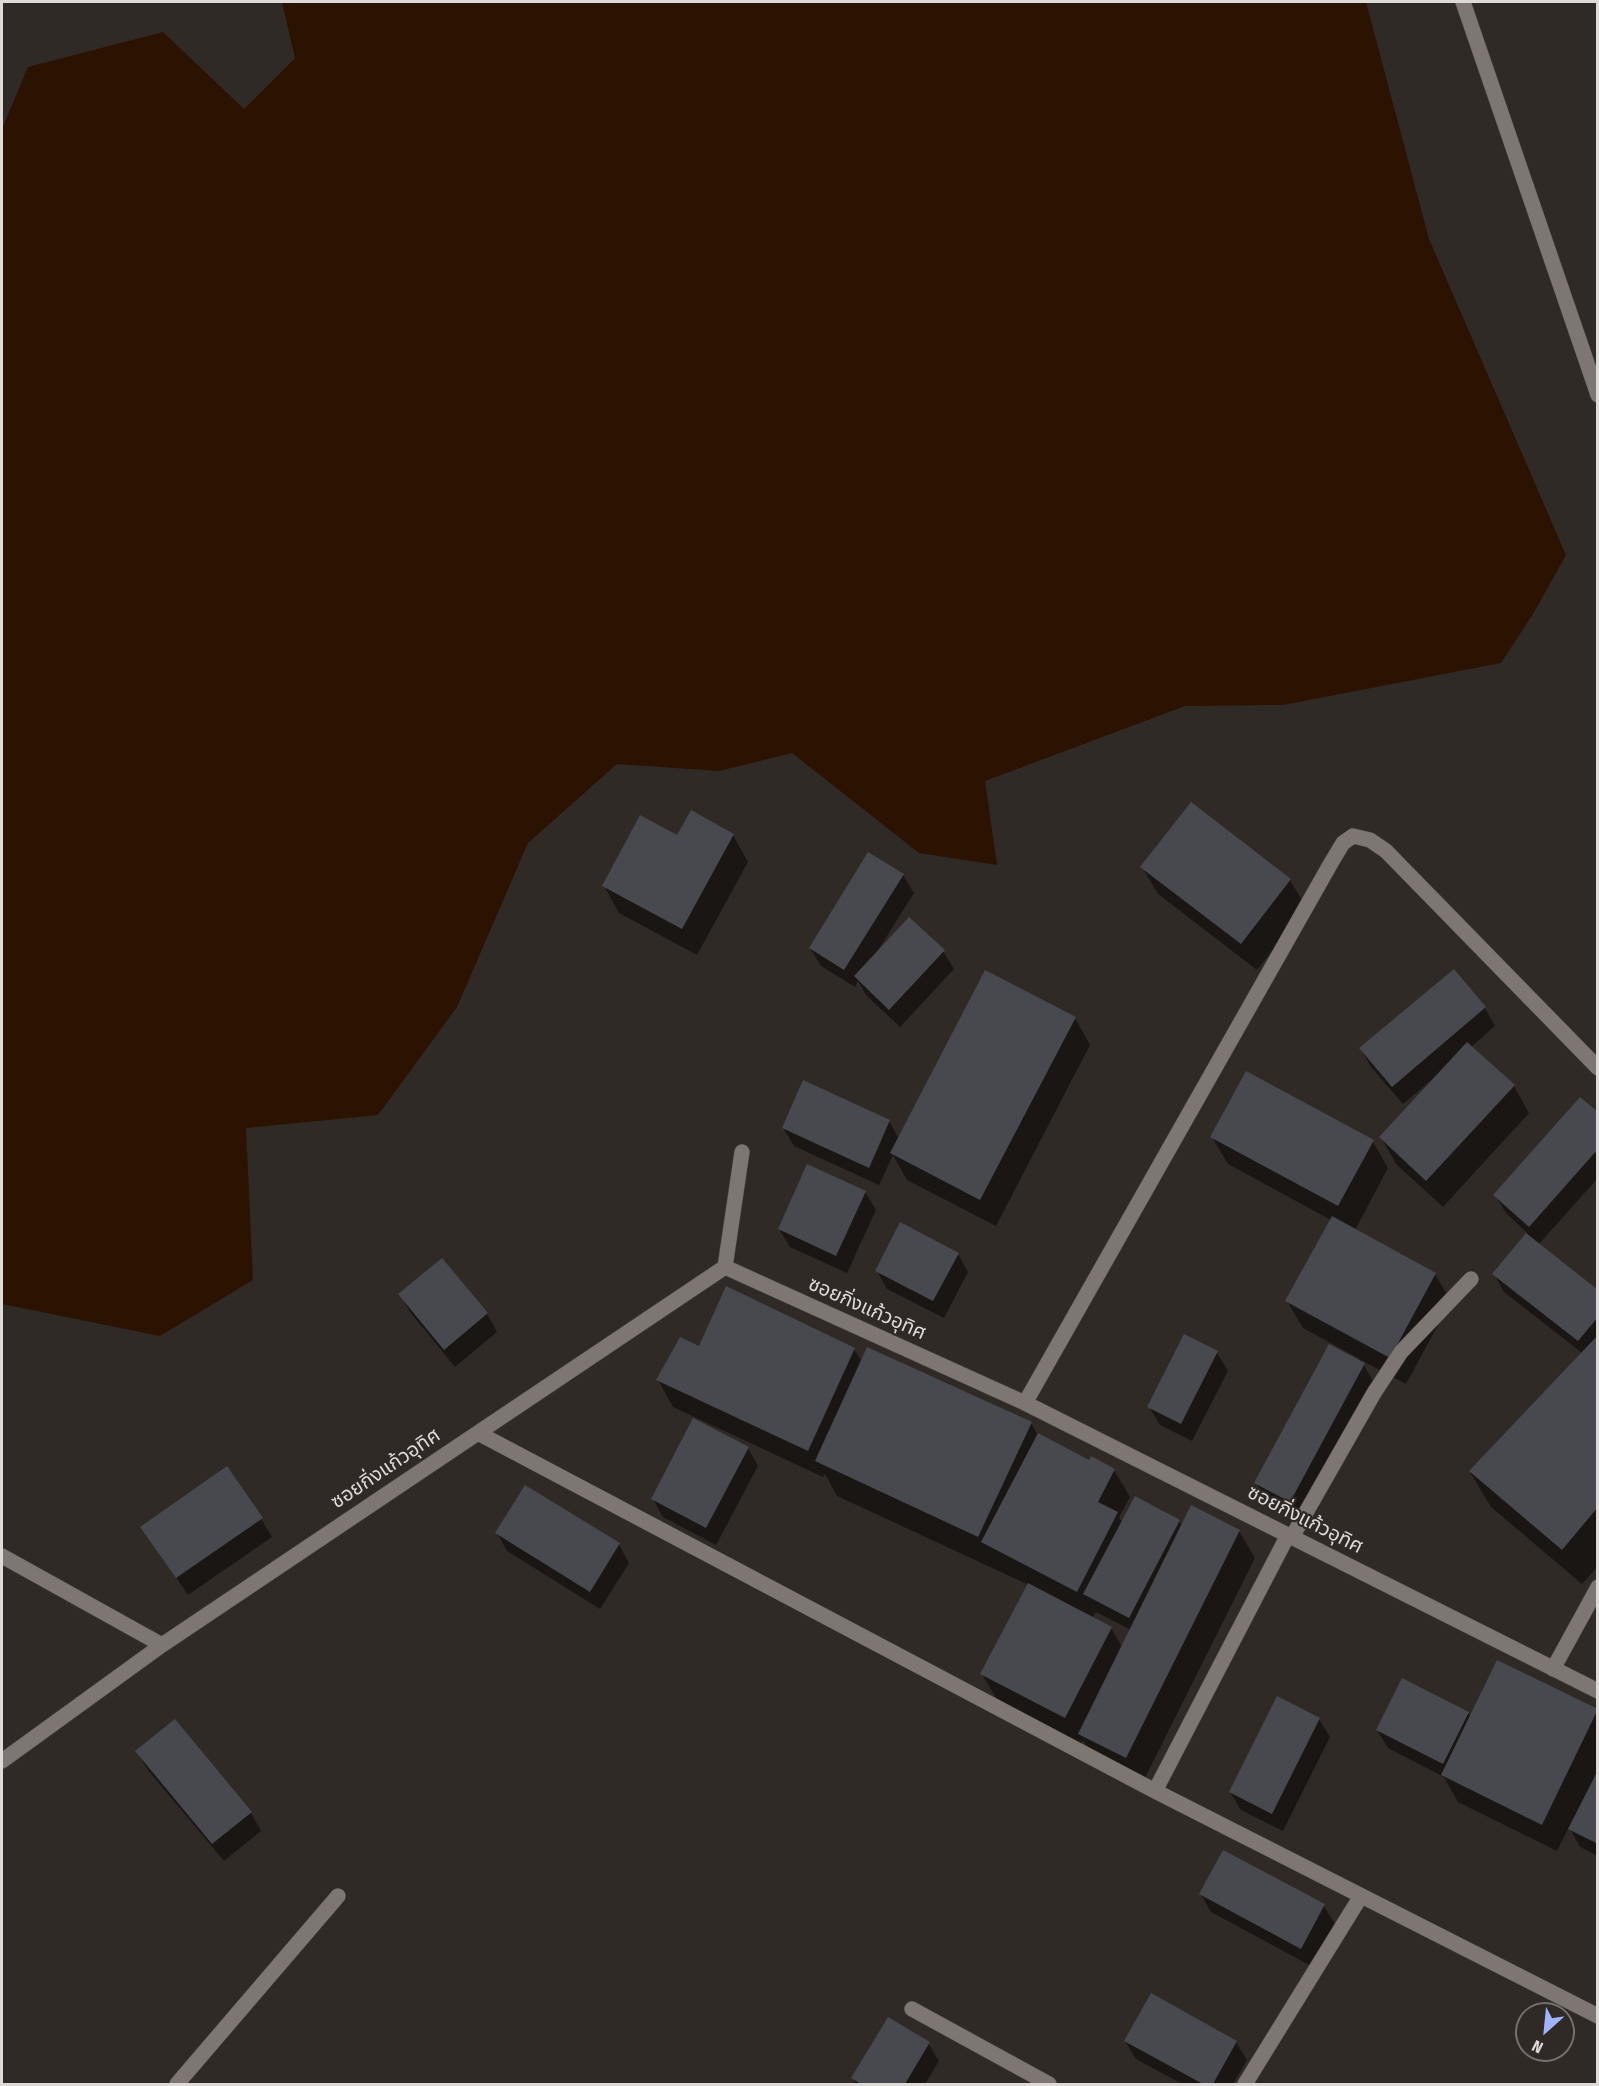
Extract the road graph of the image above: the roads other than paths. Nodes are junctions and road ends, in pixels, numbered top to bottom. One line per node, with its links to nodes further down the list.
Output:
1 (1463, 2): 2 (street)
2 (1598, 395)
3 (1598, 1068): 7 (street)
4 (742, 1152): 5 (street)
5 (725, 1268): 7 (street, ซอยกิ่งแก้วอุทิศ); 8 (street, ซอยกิ่งแก้วอุทิศ)
6 (1471, 1279): 9 (street)
7 (1024, 1403): 9 (street, ซอยกิ่งแก้วอุทิศ)
8 (478, 1433): 12 (street, ซอยกิ่งแก้วอุทิศ); 16 (street)
9 (1290, 1536): 13 (street, ซอยกิ่งแก้วอุทิศ); 16 (street)
10 (2, 1556): 12 (street)
11 (1598, 1587): 13 (street)
12 (162, 1645): 15 (street, ซอยกิ่งแก้วอุทิศ)
13 (1553, 1669): 14 (street, ซอยกิ่งแก้วอุทิศ)
14 (1598, 1691)
15 (2, 1761)
16 (1155, 1791): 18 (street)
17 (338, 1896): 21 (street)
18 (1361, 1896): 20 (street); 23 (street)
19 (912, 2009): 22 (street)
20 (1598, 2016)
21 (177, 2085)
22 (1048, 2085)
23 (1245, 2085)

